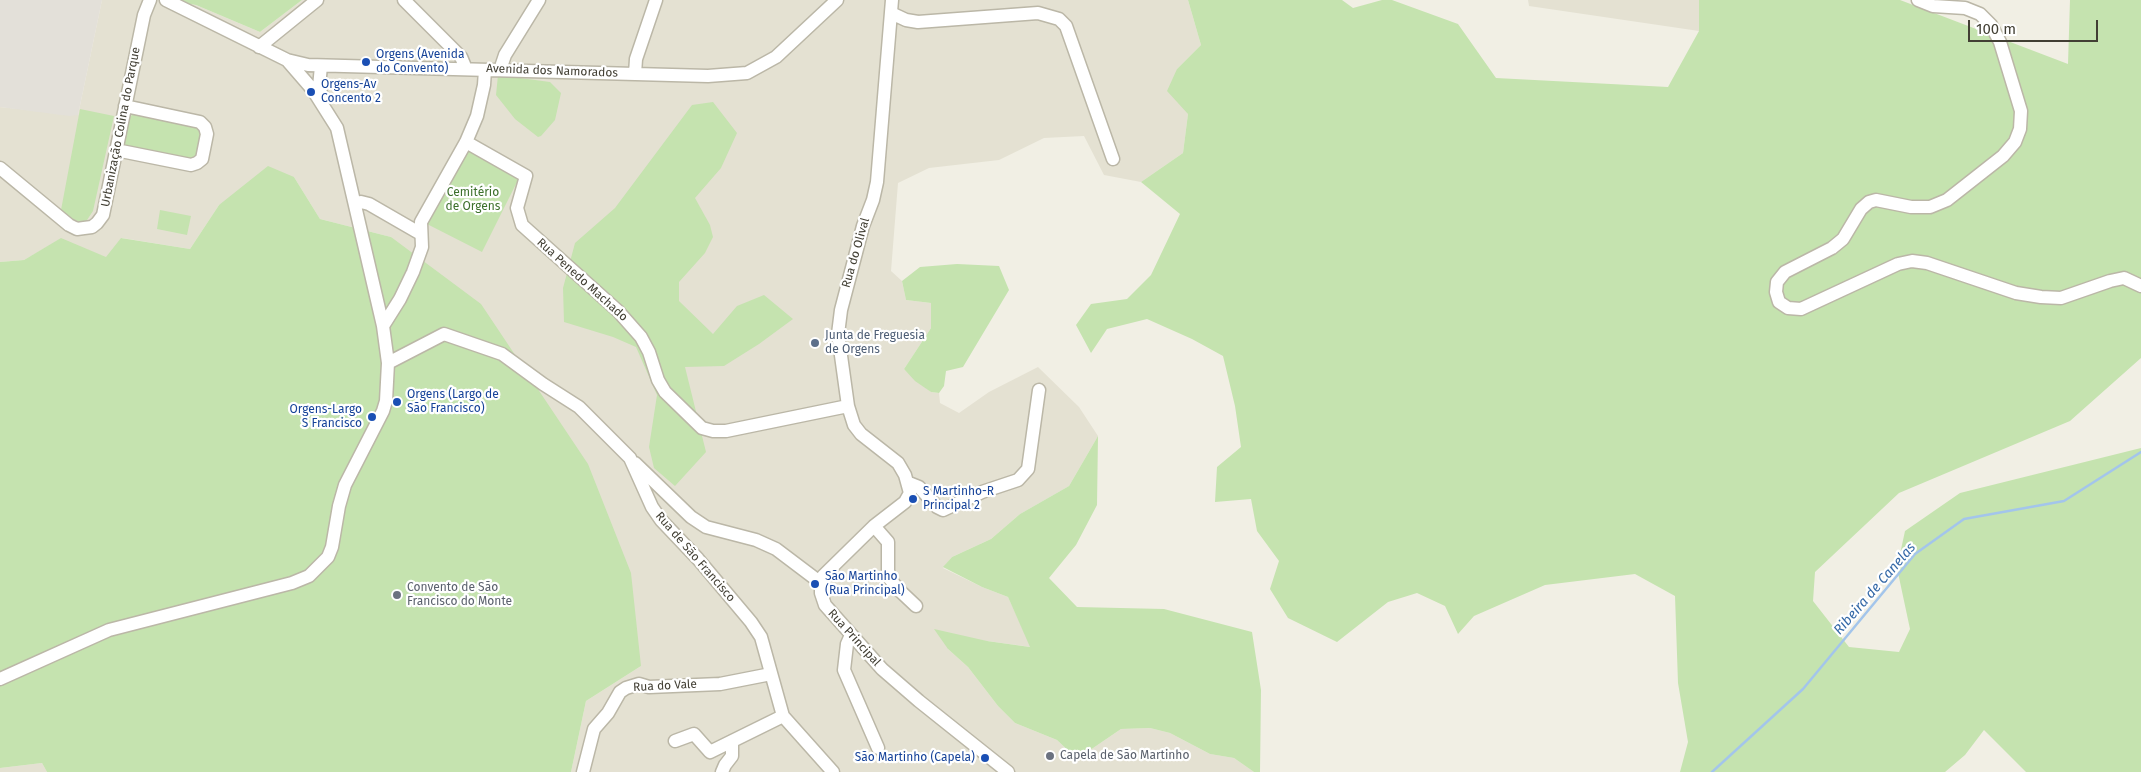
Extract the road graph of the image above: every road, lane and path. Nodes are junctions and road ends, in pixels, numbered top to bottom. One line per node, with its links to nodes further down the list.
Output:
1 (150, 0): 19 (street, Urbanização Colina do Parque)
2 (166, 0): 10 (street, Avenida dos Namorados)
3 (317, 0): 10 (street)
4 (404, 0): 14 (street)
5 (539, 0): 16 (street)
6 (656, 0): 17 (street)
7 (837, 0): 17 (street, Avenida dos Namorados)
8 (1918, 0): 27 (street)
9 (892, 6): 23 (street); 31 (street, Rua do Olival)
10 (259, 47): 11 (street, Avenida dos Namorados)
11 (286, 60): 12 (street, Avenida dos Namorados); 18 (street)
12 (308, 65): 13 (street, Avenida dos Namorados); 18 (street)
13 (321, 66): 14 (street, Avenida dos Namorados); 20 (street)
14 (466, 69): 15 (street, Avenida dos Namorados)
15 (485, 70): 16 (street, Avenida dos Namorados); 21 (street)
16 (500, 70): 17 (street, Avenida dos Namorados)
17 (635, 74)
18 (313, 90): 20 (street)
19 (125, 106): 22 (street, Urbanização Colina do Parque); 22 (street)
20 (326, 108): 25 (street)
21 (466, 142): 26 (street); 31 (street, Rua Penedo Machado)
22 (116, 150): 24 (street, Urbanização Colina do Parque)
23 (1113, 159)
24 (0, 168)
25 (355, 204): 26 (street); 28 (street)
26 (422, 234): 28 (street)
27 (2141, 286)
28 (383, 326): 29 (street)
29 (388, 363): 32 (street, Rua de São Francisco); 39 (street)
30 (1039, 390): 33 (street)
31 (848, 406): 33 (street, Rua do Olival)
32 (630, 458): 35 (street); 38 (street, Rua de São Francisco)
33 (909, 483): 34 (street)
34 (874, 526): 35 (street); 36 (street)
35 (820, 583): 37 (street, Rua Principal)
36 (916, 606)
37 (851, 635): 43 (street); 44 (street, Rua Principal)
38 (771, 674): 40 (street, Rua de São Francisco); 45 (street, Rua do Vale)
39 (0, 679)
40 (783, 716): 42 (street); 47 (street, Rua de São Francisco)
41 (675, 741): 42 (street)
42 (732, 741): 46 (street)
43 (878, 748)
44 (1007, 771)
45 (582, 772)
46 (722, 772)
47 (833, 772)

